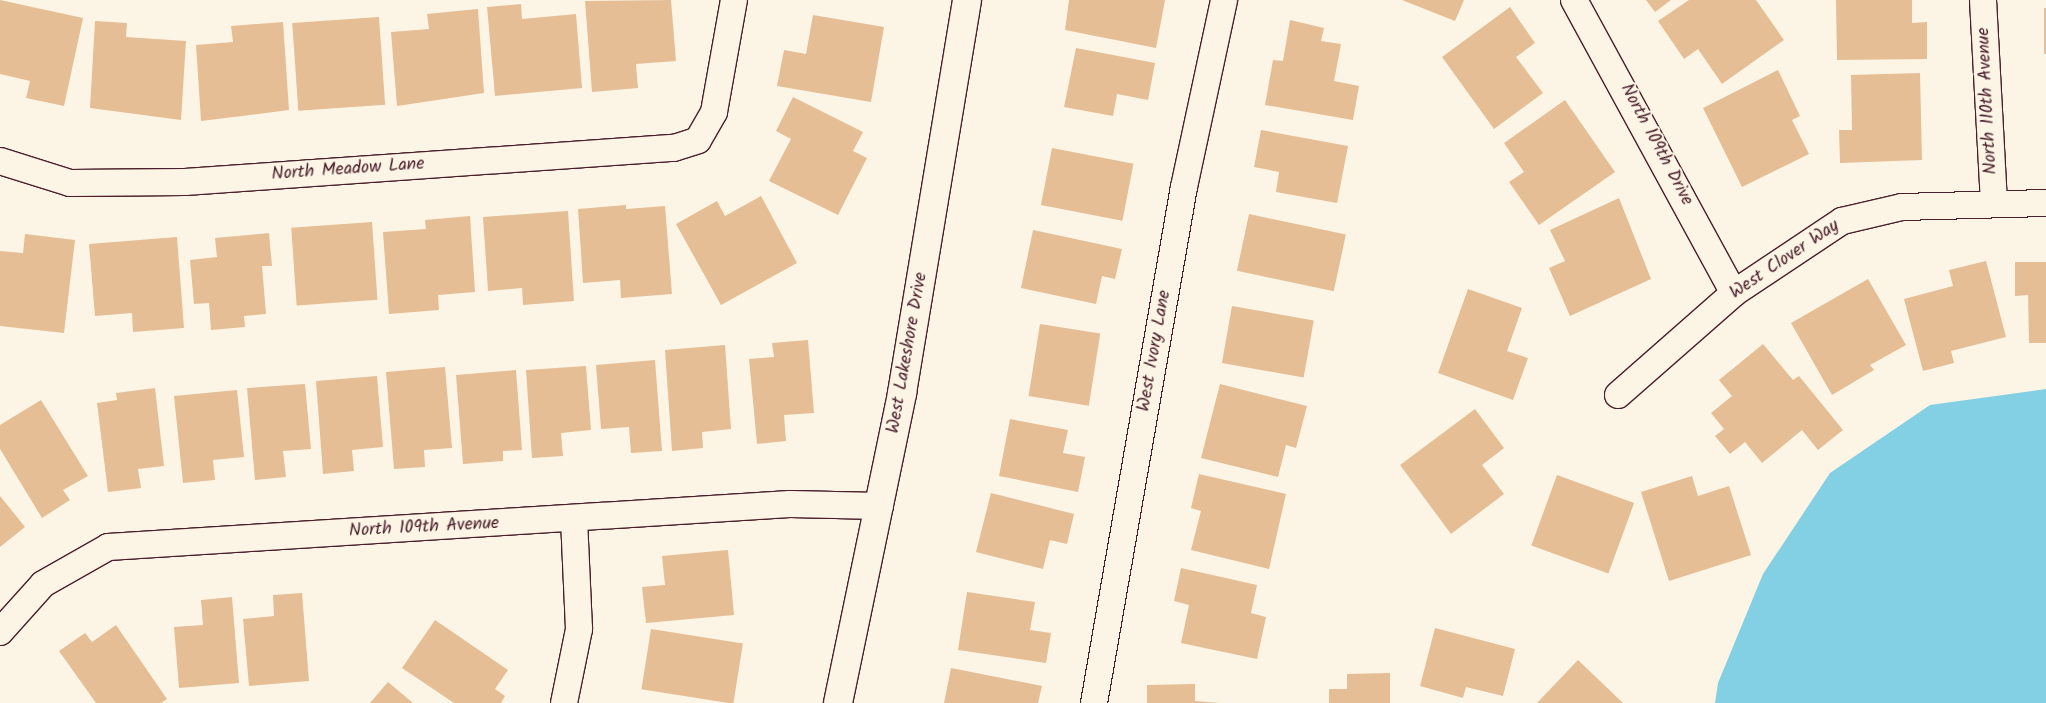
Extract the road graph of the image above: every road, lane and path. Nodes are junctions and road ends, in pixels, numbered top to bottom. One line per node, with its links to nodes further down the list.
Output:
1 (734, 0): 6 (street, North Meadow Lane)
2 (966, 0): 11 (street, West Lakeshore Drive)
3 (1224, 0): 16 (street, West Ivory Lane)
4 (1574, 0): 9 (street, North 109th Drive)
5 (1983, 0): 7 (street, North 110th Avenue)
6 (0, 161)
7 (1994, 202): 8 (street, West Clover Way); 9 (street, West Clover Way)
8 (2046, 203)
9 (1734, 293): 10 (street, West Clover Way)
10 (1618, 395)
11 (880, 506): 12 (street, North 109th Avenue); 15 (street, West Lakeshore Drive)
12 (574, 520): 13 (street, North 109th Avenue); 14 (street)
13 (0, 632)
14 (564, 703)
15 (838, 703)
16 (1094, 703)

